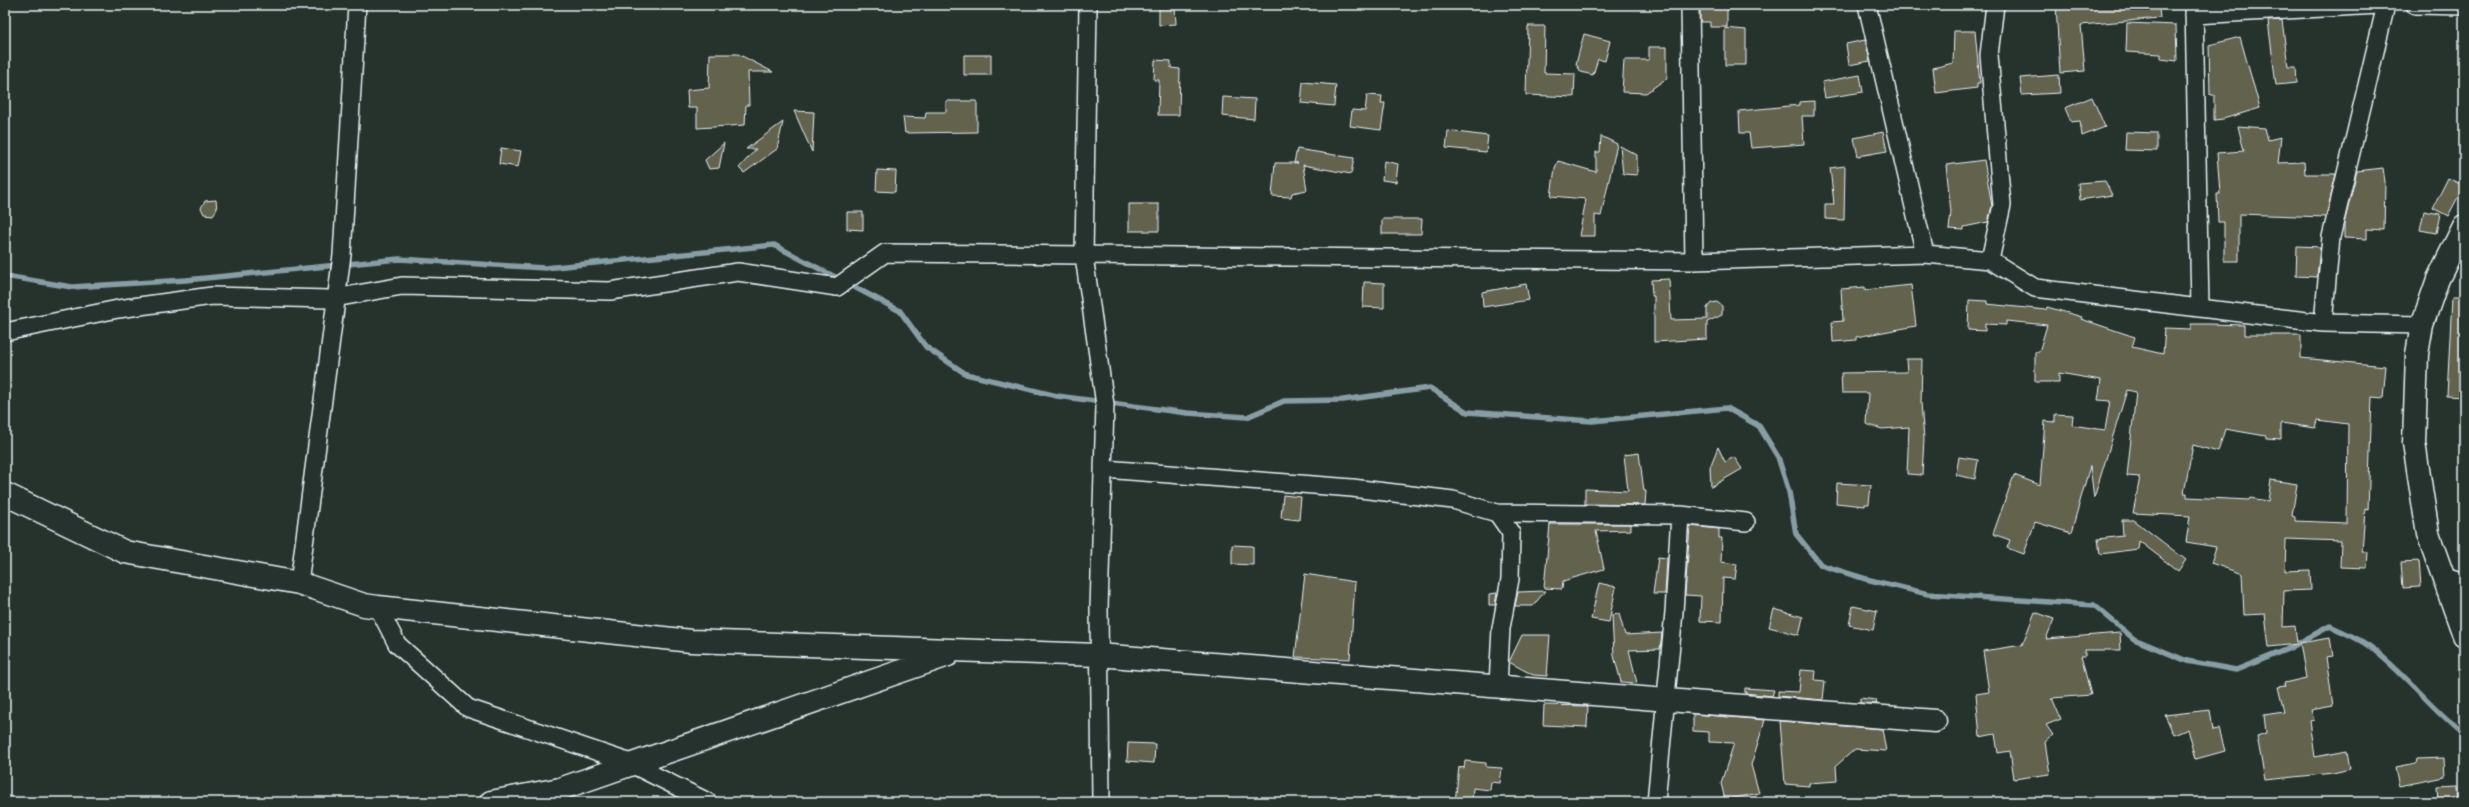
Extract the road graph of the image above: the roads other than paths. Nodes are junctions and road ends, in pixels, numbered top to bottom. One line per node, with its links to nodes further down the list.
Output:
1 (357, 5): 16 (street)
2 (1088, 5): 13 (street)
3 (1690, 5): 15 (street)
4 (1867, 5): 12 (street)
5 (1995, 5): 14 (street)
6 (2378, 5): 10 (street)
7 (2386, 5): 18 (street)
8 (2415, 5): 9 (street)
9 (2464, 6)
10 (2194, 10): 17 (street)
11 (2461, 237): 19 (street)
12 (1925, 254): 14 (street); 15 (street)
13 (1084, 256): 15 (street); 16 (street); 21 (street)
14 (1990, 260): 17 (street)
15 (1694, 261)
16 (336, 298): 20 (street); 27 (street)
17 (2200, 308): 18 (street)
18 (2323, 323): 19 (street)
19 (2422, 325): 26 (street)
20 (5, 332)
21 (1104, 469): 23 (street); 31 (street)
22 (5, 494): 27 (street)
23 (1498, 513): 24 (street); 32 (street)
24 (1680, 515): 25 (street); 33 (street)
25 (1746, 522)
26 (2454, 580): 29 (street)
27 (299, 583): 28 (street)
28 (378, 607): 30 (street); 35 (street)
29 (2464, 635)
30 (960, 650): 31 (street); 35 (street)
31 (1098, 655): 32 (street); 38 (street)
32 (1498, 685): 33 (street)
33 (1666, 698): 34 (street); 39 (street)
34 (1935, 721)
35 (632, 764): 36 (street); 37 (street)
36 (491, 802)
37 (708, 802)
38 (1101, 802)
39 (1656, 802)

